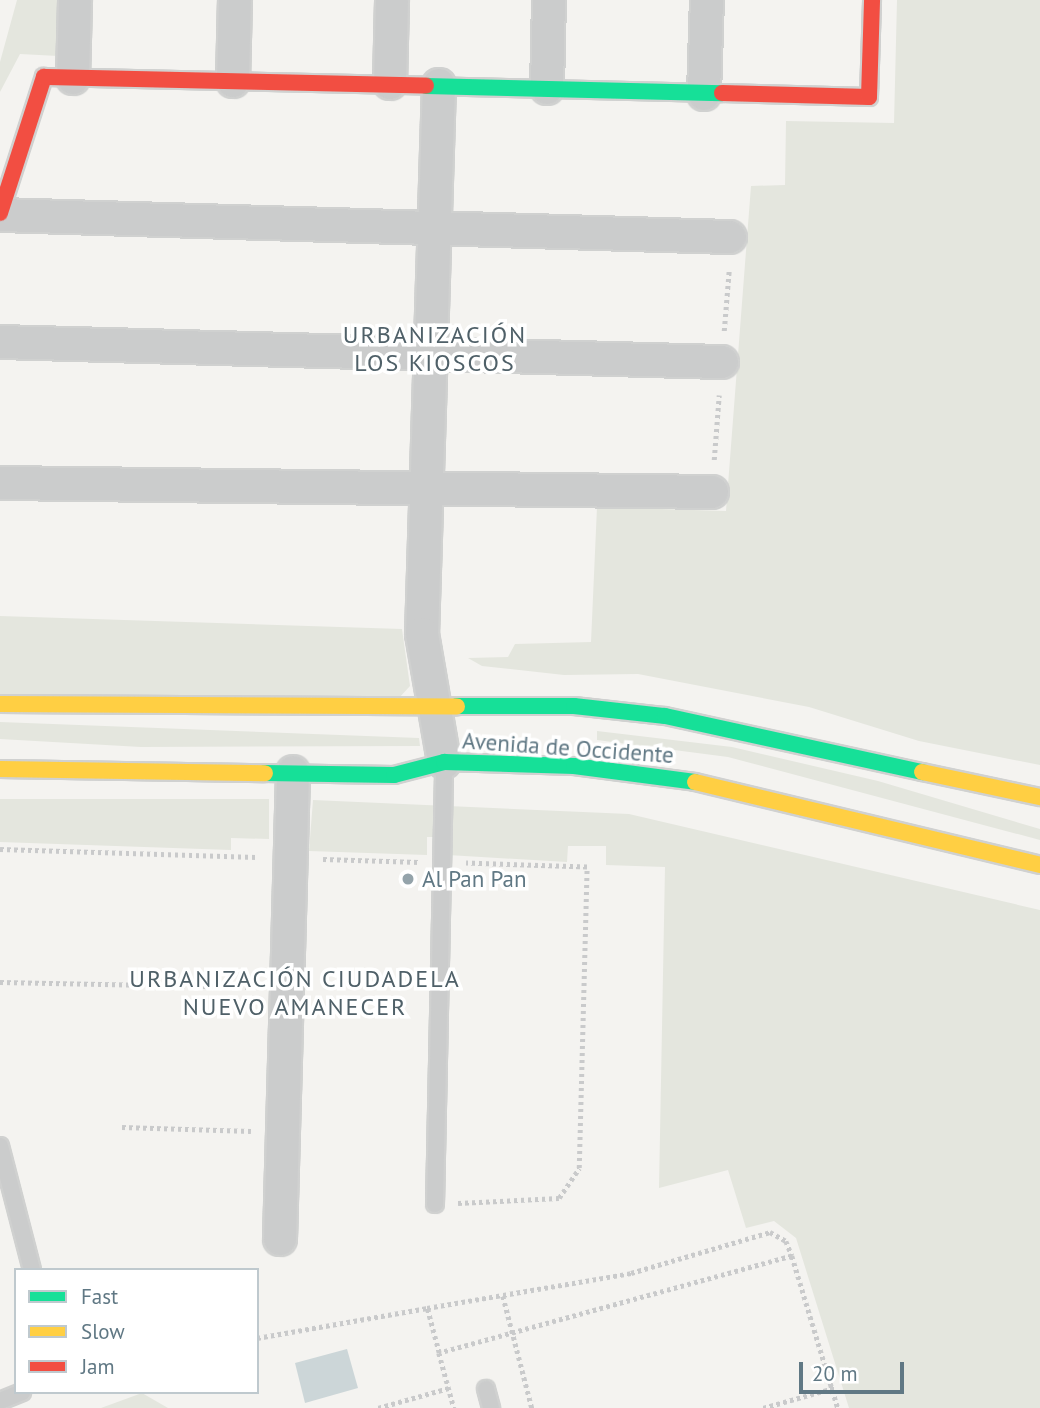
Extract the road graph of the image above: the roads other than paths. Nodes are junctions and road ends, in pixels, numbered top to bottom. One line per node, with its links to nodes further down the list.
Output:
1 (75, 0): 7 (street)
2 (235, 0): 8 (street)
3 (392, 0): 9 (street)
4 (549, 0): 11 (street)
5 (707, 0): 12 (street)
6 (872, 0): 12 (main road)
7 (59, 77): 8 (main road); 13 (main road)
8 (233, 81): 9 (main road)
9 (390, 83): 10 (main road)
10 (439, 85): 11 (main road); 14 (street)
11 (547, 88): 12 (main road)
12 (704, 94)
13 (0, 214): 14 (street)
14 (435, 227): 15 (street); 17 (street)
15 (730, 237)
16 (0, 342): 17 (street)
17 (432, 355): 18 (street); 20 (street)
18 (722, 362)
19 (0, 483): 20 (street)
20 (428, 485): 21 (street); 23 (street)
21 (712, 492)
22 (0, 704): 23 (main road, Avenida de Occidente)
23 (438, 704): 24 (street); 27 (main road, Avenida de Occidente)
24 (444, 762): 26 (main road, Avenida de Occidente); 28 (main road, Avenida de Occidente); 30 (lane)
25 (0, 769): 26 (main road, Avenida de Occidente)
26 (293, 772): 31 (street)
27 (1040, 797)
28 (1040, 864)
29 (2, 1151): 32 (lane)
30 (435, 1204)
31 (280, 1239)
32 (31, 1268)
33 (486, 1389): 36 (lane)
34 (17, 1394): 35 (lane)
35 (0, 1401)
36 (491, 1408)

